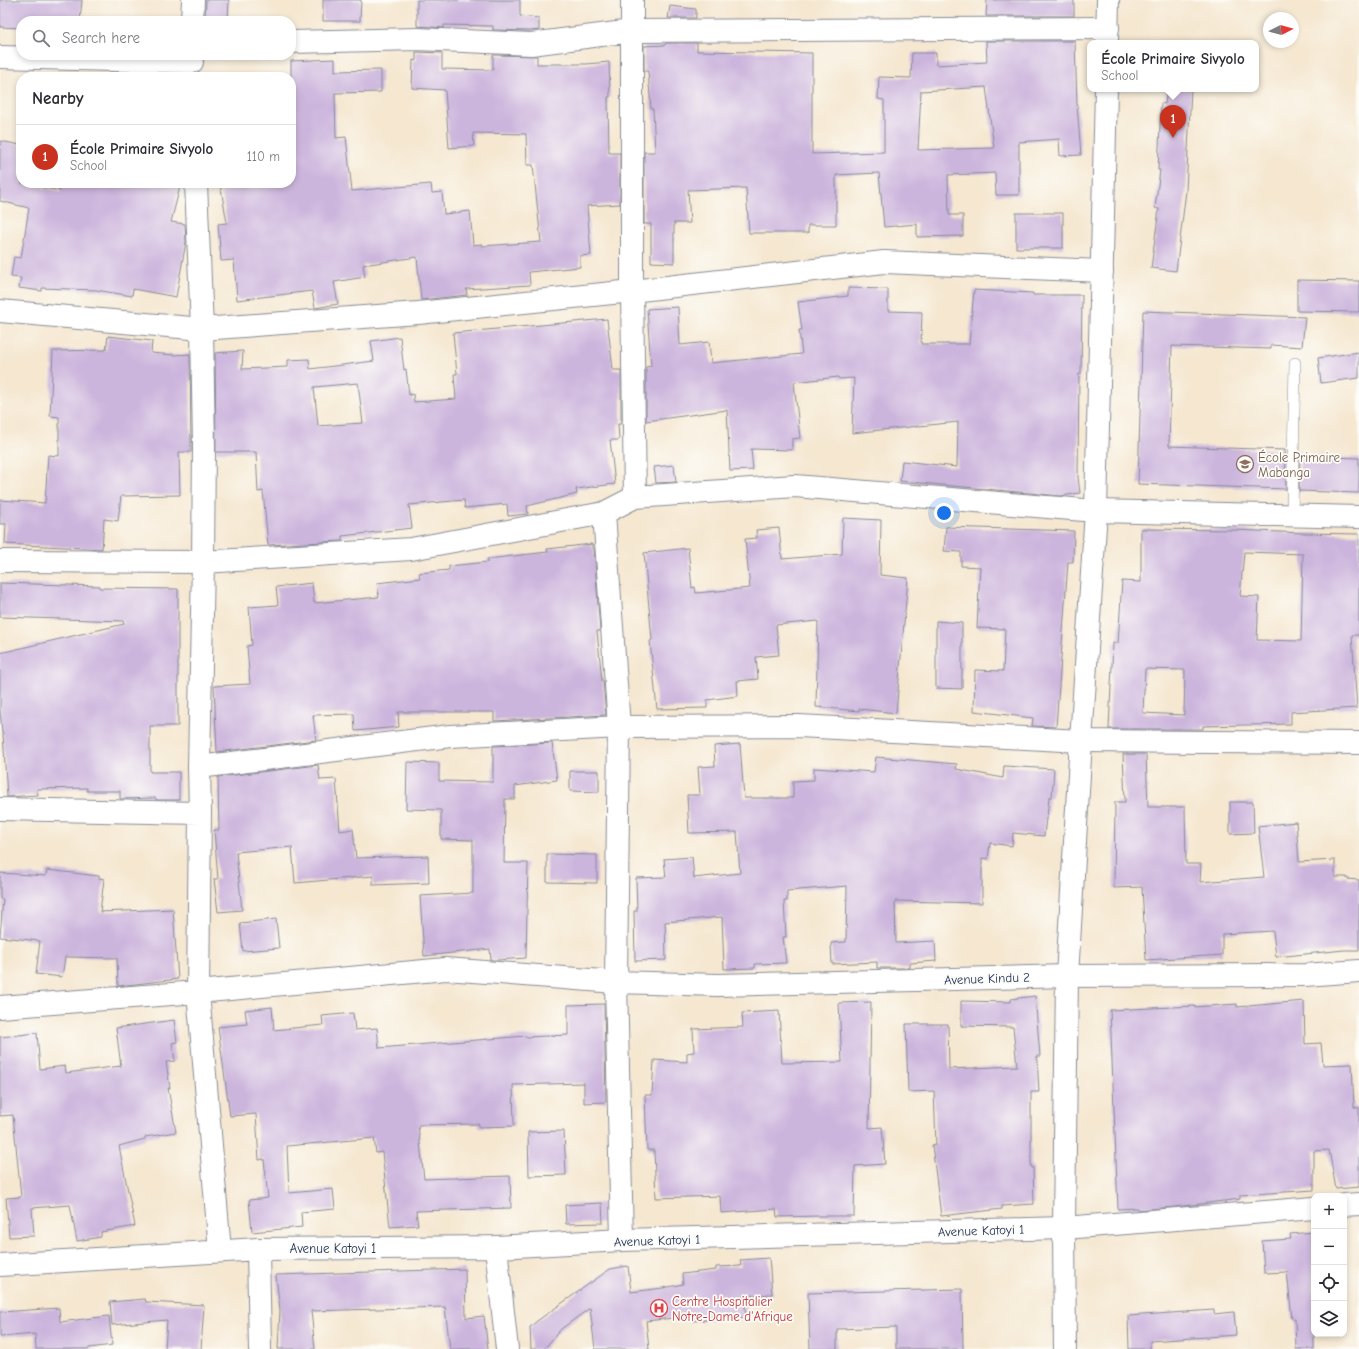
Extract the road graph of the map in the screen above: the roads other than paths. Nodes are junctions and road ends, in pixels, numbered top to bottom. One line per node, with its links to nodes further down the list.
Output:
1 (192, 0): 4 (street)
2 (632, 0): 5 (street)
3 (1108, 0): 6 (street)
4 (192, 16)
5 (632, 31): 6 (street); 7 (street); 15 (street)
6 (1107, 36)
7 (296, 42)
8 (0, 57): 9 (street)
9 (16, 58)
10 (72, 60): 11 (street)
11 (192, 65)
12 (1106, 92): 14 (street)
13 (196, 188): 17 (street)
14 (1102, 271): 15 (street); 20 (street)
15 (632, 292): 17 (street); 19 (street)
16 (0, 311): 17 (street)
17 (202, 329): 25 (street)
18 (1295, 363): 22 (lane)
19 (635, 498): 20 (street); 21 (street)
20 (1096, 511): 22 (street); 27 (street)
21 (604, 513): 25 (street); 26 (street)
22 (1292, 515): 23 (street)
23 (1359, 517)
24 (0, 562): 25 (street)
25 (203, 562): 29 (street)
26 (619, 727): 27 (street); 29 (street); 34 (street)
27 (1081, 740): 28 (street); 33 (street)
28 (1359, 743)
29 (199, 767): 31 (street)
30 (0, 809): 31 (street)
31 (200, 813): 35 (street)
32 (1359, 971): 33 (street, Avenue Kindu 2)
33 (1067, 976): 34 (street, Avenue Kindu 2); 40 (street)
34 (616, 982): 35 (street, Avenue Kindu 2); 41 (street)
35 (198, 992): 36 (street, Avenue Kindu 2); 44 (street)
36 (0, 1007)
37 (1359, 1204): 38 (street)
38 (1347, 1206)
39 (1311, 1208): 40 (street, Avenue Katoyi 1)
40 (1064, 1228): 41 (street, Avenue Katoyi 1); 48 (street)
41 (622, 1240): 42 (street, Avenue Katoyi 1)
42 (496, 1247): 43 (street, Avenue Katoyi 1); 47 (street)
43 (258, 1249): 44 (street, Avenue Katoyi 1); 46 (street)
44 (220, 1251): 45 (street, Avenue Katoyi 1)
45 (0, 1265)
46 (260, 1349)
47 (507, 1349)
48 (1065, 1349)

